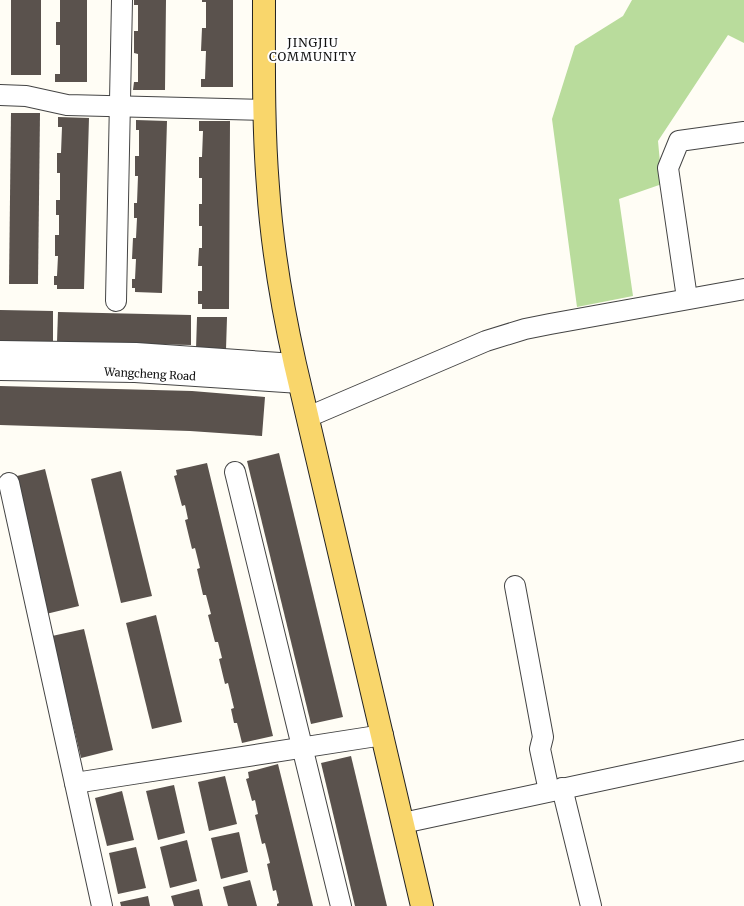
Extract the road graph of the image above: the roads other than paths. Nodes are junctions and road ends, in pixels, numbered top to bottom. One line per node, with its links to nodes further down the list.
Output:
1 (122, 0): 4 (street)
2 (264, 0): 5 (main road)
3 (0, 95): 4 (street)
4 (120, 106): 5 (street); 9 (street)
5 (265, 110): 12 (main road)
6 (744, 132): 8 (street)
7 (744, 289): 8 (street)
8 (687, 298): 13 (street)
9 (116, 301)
10 (0, 351): 12 (street, Wangcheng Road)
11 (0, 370): 12 (street, Wangcheng Road)
12 (297, 374): 13 (main road)
13 (308, 417): 17 (main road)
14 (235, 472): 18 (street)
15 (8, 483): 20 (street)
16 (515, 586): 21 (street)
17 (383, 735): 18 (street); 22 (main road)
18 (302, 748): 20 (street); 24 (street)
19 (744, 750): 21 (street)
20 (75, 783): 23 (street)
21 (556, 790): 22 (street); 26 (street)
22 (403, 823): 25 (main road)
23 (102, 906)
24 (341, 906)
25 (422, 906)
26 (591, 906)

